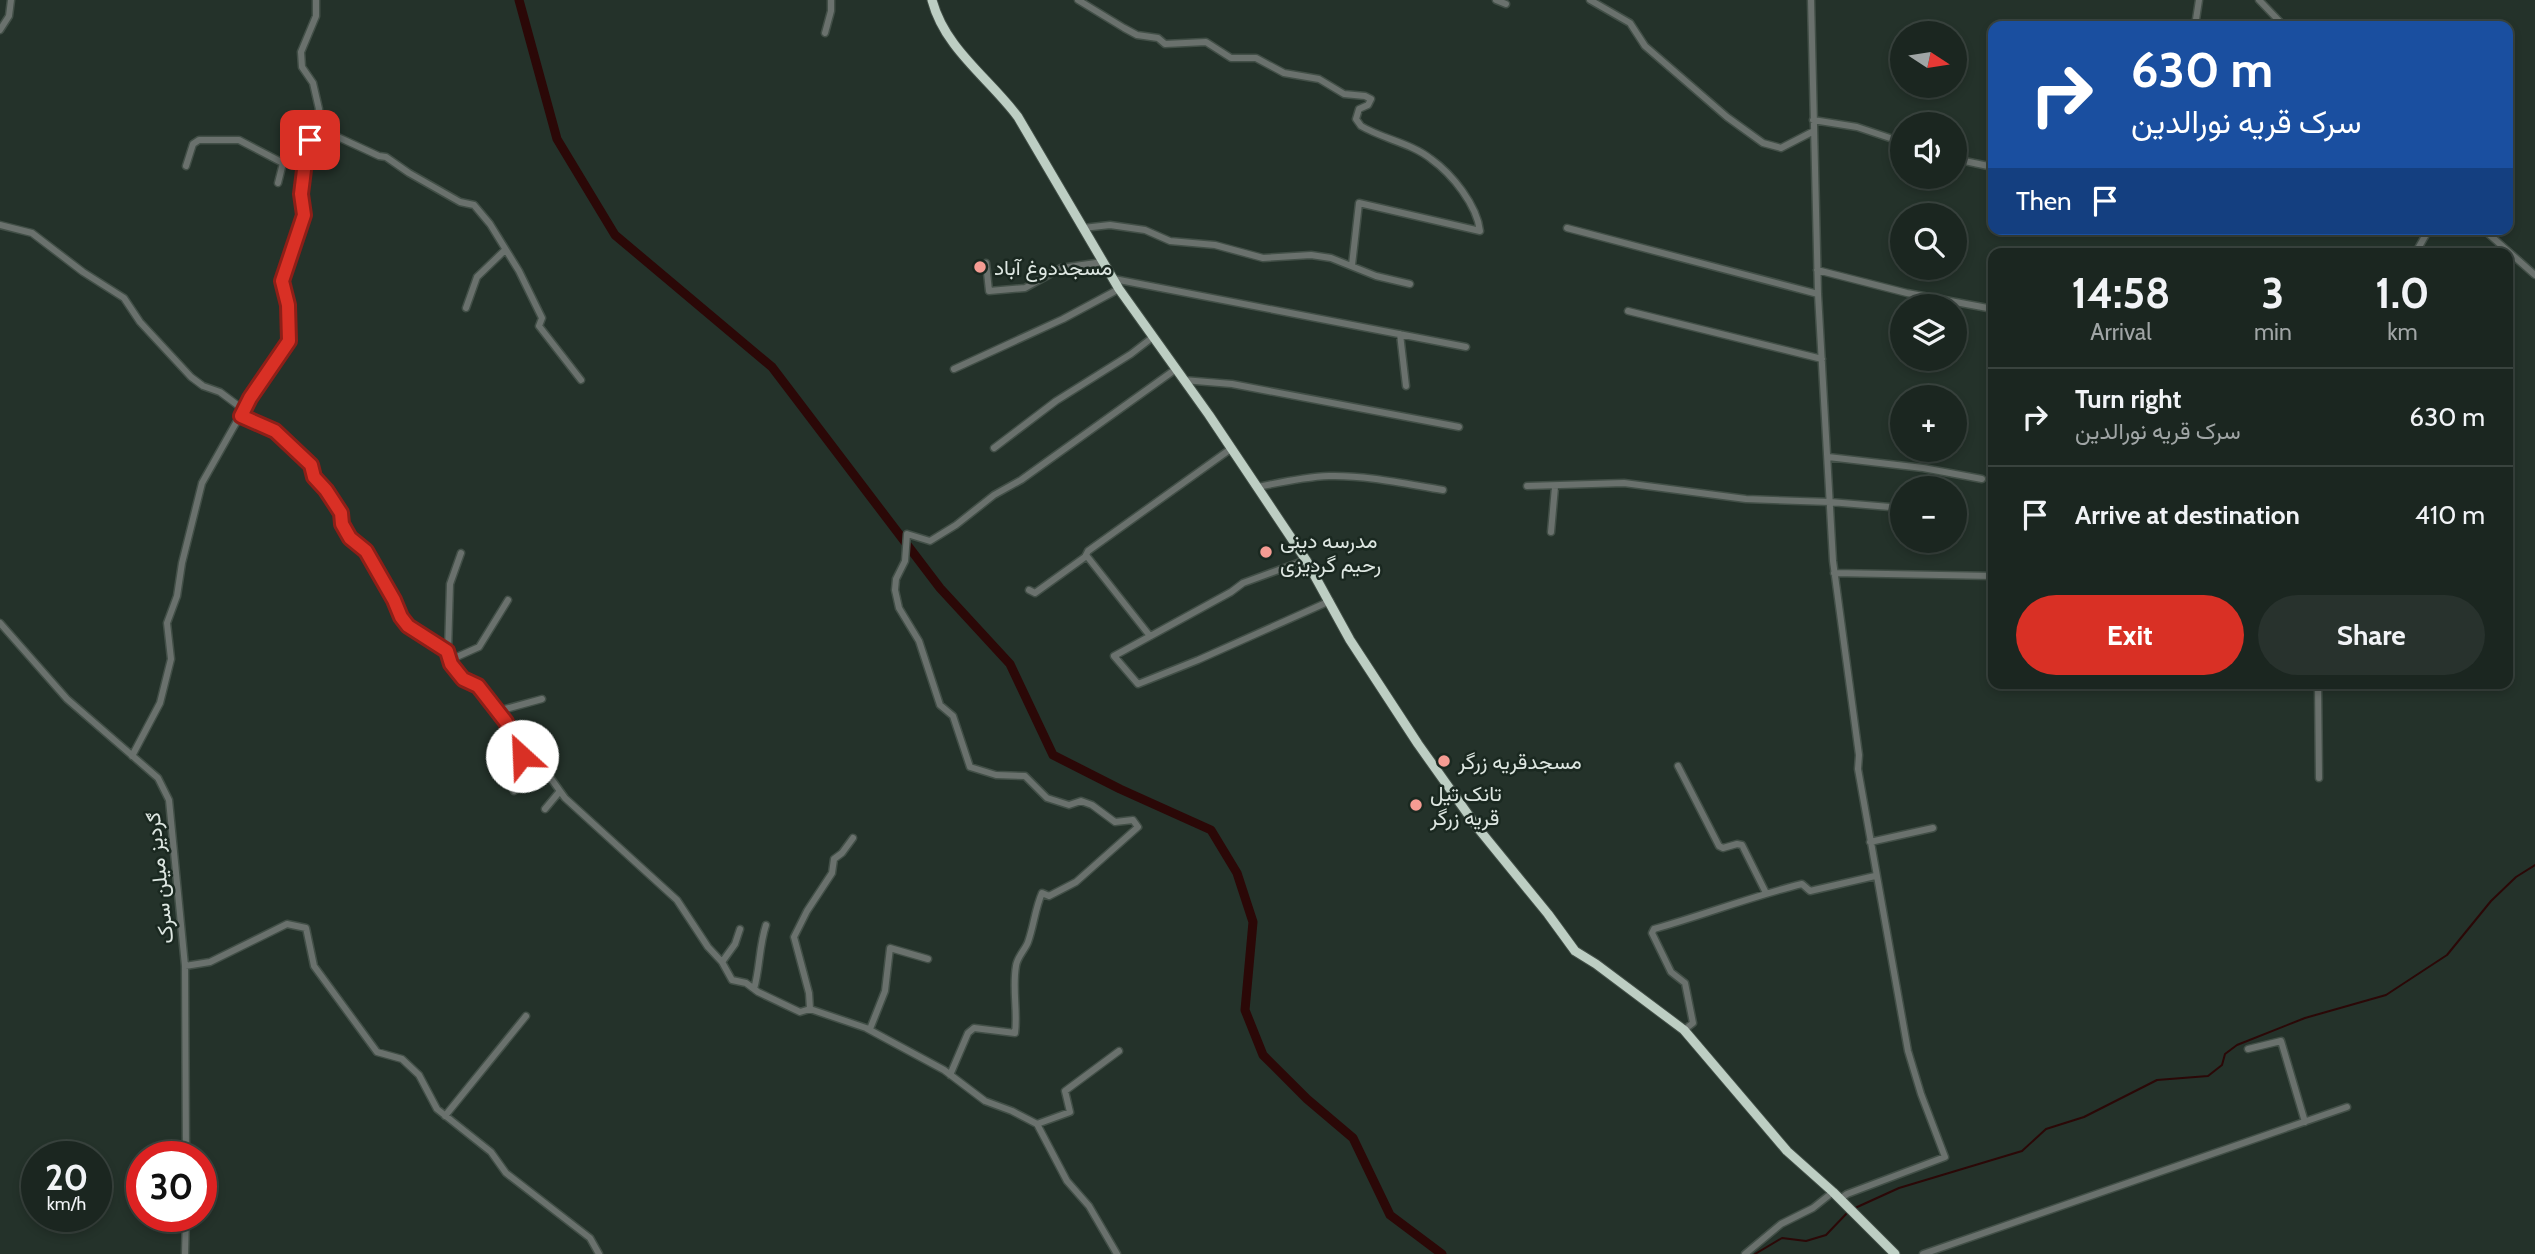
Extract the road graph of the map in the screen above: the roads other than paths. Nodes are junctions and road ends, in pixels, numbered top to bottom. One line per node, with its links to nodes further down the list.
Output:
1 (11, 0): 14 (street)
2 (316, 0): 17 (street)
3 (831, 0): 15 (street)
4 (932, 0): 27 (highway)
5 (1078, 0): 35 (street)
6 (1496, 0): 11 (street)
7 (1590, 0): 18 (street)
8 (1811, 0): 16 (street)
9 (2199, 0): 12 (street)
10 (2259, 0): 13 (street)
11 (1506, 4)
12 (2196, 21)
13 (2279, 21)
14 (0, 30)
15 (825, 33)
16 (1813, 120): 18 (street); 19 (street)
17 (314, 126): 20 (street); 31 (street)
18 (1814, 131): 36 (street)
19 (1890, 138)
20 (306, 154): 22 (street); 54 (street)
21 (1967, 162): 24 (street)
22 (284, 163): 23 (street); 25 (street)
23 (186, 166)
24 (1988, 166)
25 (278, 183)
26 (0, 225): 54 (street)
27 (1083, 228): 33 (highway); 35 (street)
28 (1567, 228): 41 (street)
29 (2490, 235): 30 (street)
30 (2504, 248)
31 (505, 250): 42 (street); 51 (street)
32 (2513, 256): 37 (street)
33 (1102, 262): 34 (street); 38 (highway)
34 (986, 263)
35 (1352, 265): 39 (street)
36 (1817, 270): 41 (street); 43 (street)
37 (2535, 275)
38 (1113, 279): 40 (highway); 45 (street)
39 (1410, 284)
40 (1119, 289): 46 (highway); 49 (street)
41 (1818, 293): 48 (street)
42 (466, 308)
43 (1988, 308)
44 (1628, 311): 48 (street)
45 (1400, 334): 47 (street); 53 (street)
46 (1153, 337): 50 (highway); 56 (street)
47 (1466, 347)
48 (1822, 359): 58 (street)
49 (954, 369)
50 (1176, 369): 52 (highway); 106 (street)
51 (581, 380)
52 (1183, 380): 55 (street); 57 (highway)
53 (1406, 386)
54 (242, 413): 77 (street); 82 (street)
55 (1459, 427)
56 (994, 448)
57 (1232, 448): 62 (highway); 68 (street)
58 (1828, 457): 59 (street); 64 (street)
59 (1982, 479)
60 (1527, 486): 61 (street)
61 (1555, 486): 64 (street); 66 (street)
62 (1258, 487): 63 (street); 69 (highway)
63 (1443, 490)
64 (1830, 502): 65 (street); 70 (street)
65 (1890, 507)
66 (1551, 532)
67 (461, 552): 77 (street)
68 (1085, 554): 72 (street); 76 (street)
69 (1307, 560): 74 (highway); 76 (street)
70 (1834, 573): 71 (street); 91 (street)
71 (1988, 576)
72 (1029, 590)
73 (508, 600): 78 (street)
74 (1330, 601): 76 (street); 103 (highway)
75 (0, 623): 82 (street, ګردیز میلن سرک)
76 (1150, 636)
77 (447, 651): 78 (street)
78 (450, 660): 81 (street)
79 (2318, 689): 85 (street)
80 (542, 699): 81 (street)
81 (498, 711): 83 (street)
82 (132, 756): 98 (street, ګردیز میلن سرک)
83 (537, 764): 86 (street); 87 (street)
84 (1678, 766): 93 (street)
85 (2319, 778)
86 (514, 791)
87 (560, 791): 88 (street); 97 (street)
88 (545, 809)
89 (1933, 828): 91 (street)
90 (853, 838): 100 (street)
91 (1870, 842): 92 (street)
92 (1875, 876): 93 (street); 112 (street)
93 (1766, 893): 103 (street)
94 (766, 925): 99 (street)
95 (740, 929): 97 (street)
96 (928, 959): 102 (street)
97 (722, 962): 99 (street)
98 (185, 966): 108 (street); 111 (street, ګردیز میلن سرک)
99 (754, 989): 100 (street)
100 (810, 1009): 102 (street)
101 (526, 1016): 108 (street)
102 (870, 1029): 106 (street)
103 (1684, 1030): 112 (highway)
104 (2248, 1049): 109 (street)
105 (1119, 1051): 110 (street)
106 (950, 1075): 110 (street)
107 (2347, 1107): 109 (street)
108 (446, 1116): 115 (street)
109 (2305, 1122): 119 (street)
110 (1037, 1124): 116 (street)
111 (186, 1141)
112 (1836, 1195): 117 (street); 118 (highway)
113 (186, 1232): 114 (street)
114 (186, 1254)
115 (599, 1254)
116 (1117, 1254)
117 (1745, 1254)
118 (1895, 1254)
119 (1923, 1254)

